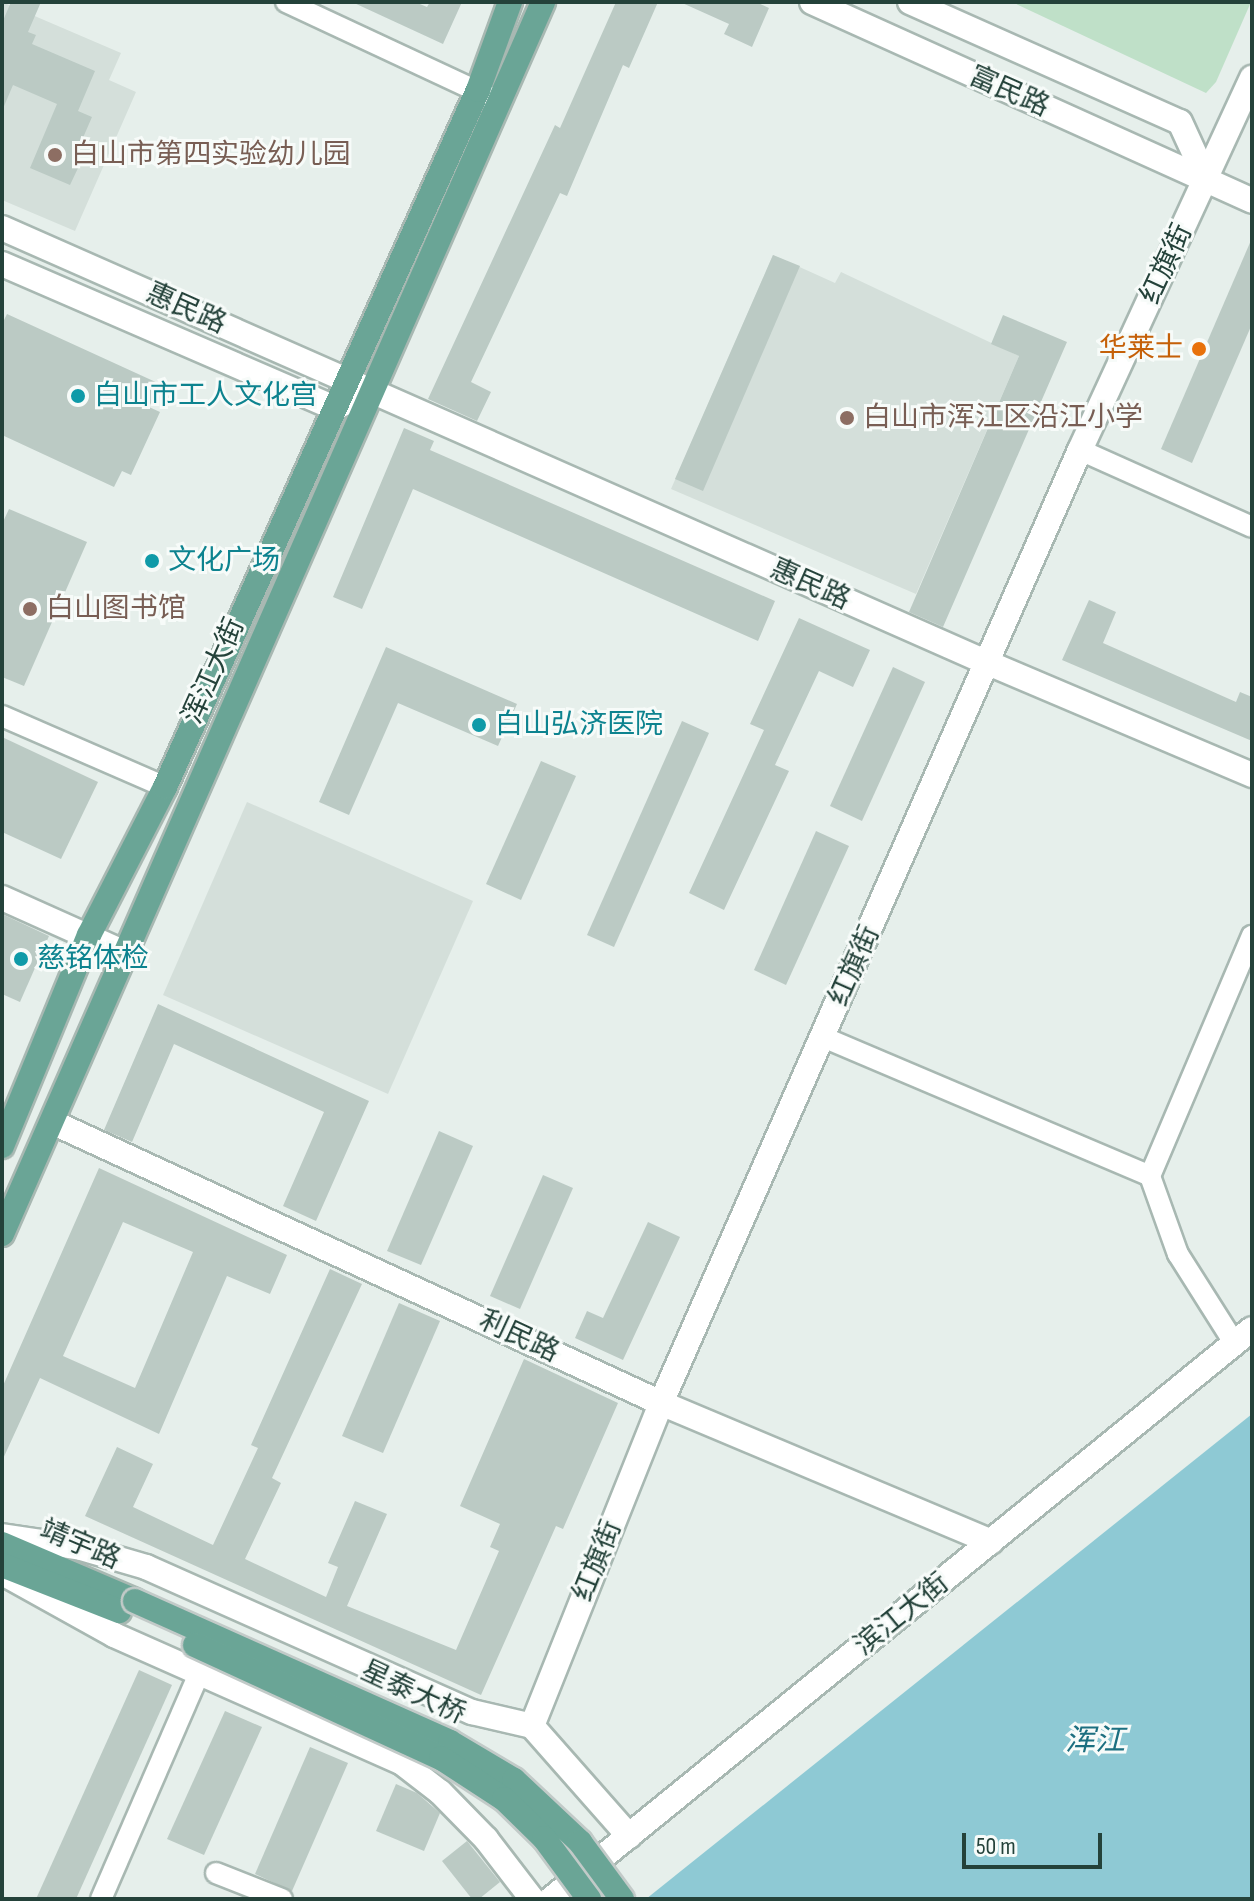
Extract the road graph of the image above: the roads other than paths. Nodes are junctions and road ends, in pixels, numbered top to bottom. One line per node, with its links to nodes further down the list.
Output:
1 (286, 2): 7 (street)
2 (510, 2): 7 (main road, 浑江大街)
3 (543, 2): 8 (main road, 浑江大街)
4 (812, 2): 9 (street, 富民路)
5 (910, 2): 9 (street, 富民路)
6 (1252, 78): 9 (street, 红旗街)
7 (478, 90): 8 (street); 13 (main road, 浑江大街)
8 (500, 103): 14 (main road, 浑江大街)
9 (1207, 181): 10 (street, 富民路); 16 (street, 红旗街)
10 (1252, 201)
11 (2, 228): 13 (street, 惠民路)
12 (2, 264): 15 (street, 惠民路)
13 (346, 380): 14 (street, 惠民路); 15 (main road, 浑江大街)
14 (370, 391): 15 (street); 18 (street, 惠民路); 25 (main road, 浑江大街)
15 (335, 408): 21 (main road, 浑江大街)
16 (1080, 450): 17 (street); 18 (street, 红旗街)
17 (1252, 527)
18 (988, 663): 20 (street, 惠民路); 26 (street, 红旗街)
19 (2, 716): 21 (street)
20 (1252, 775)
21 (165, 787): 23 (main road, 浑江大街)
22 (2, 898): 23 (street)
23 (89, 935): 25 (street); 28 (main road, 浑江大街)
24 (1252, 936): 29 (street)
25 (123, 952): 27 (main road, 浑江大街)
26 (823, 1037): 29 (street); 32 (street, 红旗街)
27 (52, 1122): 30 (main road, 浑江大街); 32 (street, 利民路)
28 (2, 1146)
29 (1150, 1176): 31 (street)
30 (2, 1234)
31 (1243, 1336): 34 (street, 滨江大街)
32 (661, 1403): 34 (street, 利民路); 40 (street, 红旗街)
33 (2, 1536): 40 (street)
34 (991, 1542): 41 (street, 滨江大街)
35 (2, 1544): 38 (main road, 靖宇路)
36 (2, 1565): 38 (main road, 靖宇路)
37 (2, 1572): 39 (street)
38 (133, 1608): 47 (main road, 星泰大桥, bridge); 48 (main road, 星泰大桥, bridge)
39 (200, 1671): 43 (street); 45 (street)
40 (532, 1726): 41 (street)
41 (629, 1836): 46 (street, 滨江大街)
42 (216, 1873): 44 (street)
43 (101, 1899)
44 (282, 1899)
45 (532, 1899)
46 (551, 1899)
47 (589, 1899)
48 (622, 1899)

